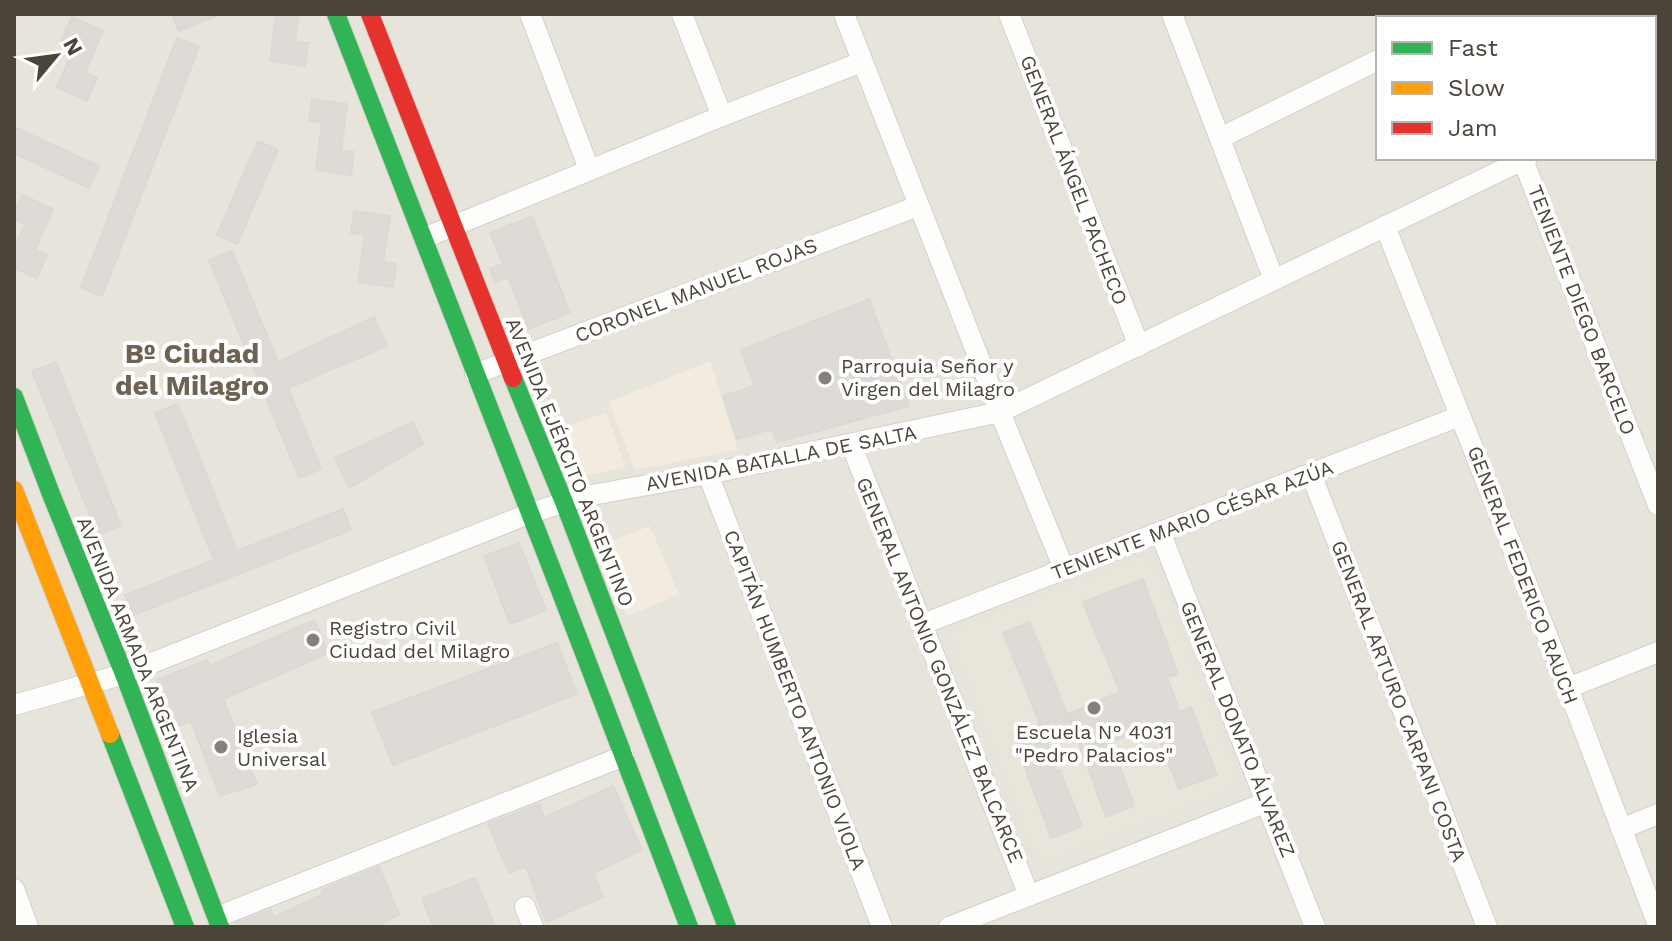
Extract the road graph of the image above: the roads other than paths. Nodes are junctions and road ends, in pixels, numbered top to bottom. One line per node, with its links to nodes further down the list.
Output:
1 (336, 14): 18 (street)
2 (370, 14): 16 (street, AVENIDA EJÉRCITO ARGENTINO)
3 (530, 14): 14 (street)
4 (682, 14): 10 (street)
5 (844, 14): 9 (street)
6 (1009, 14): 20 (street, GENERAL ÁNGEL PACHECO)
7 (1172, 14): 11 (street)
8 (1376, 61): 11 (street)
9 (862, 62): 10 (street); 15 (street)
10 (722, 116): 14 (street)
11 (1220, 138): 19 (street)
12 (1523, 160): 17 (street, AVENIDA BATALLA DE SALTA)
13 (1525, 160): 32 (street, TENIENTE DIEGO BARCELO)
14 (589, 169): 16 (street)
15 (918, 206): 21 (street, CORONEL MANUEL ROJAS); 24 (street)
16 (452, 225): 18 (street); 21 (street, AVENIDA EJÉRCITO ARGENTINO)
17 (1385, 226): 19 (street, AVENIDA BATALLA DE SALTA); 25 (street, GENERAL FEDERICO RAUCH)
18 (424, 238): 22 (street)
19 (1274, 280): 20 (street, AVENIDA BATALLA DE SALTA)
20 (1139, 346): 24 (street, AVENIDA BATALLA DE SALTA)
21 (506, 361): 22 (street, CORONEL MANUEL ROJAS); 31 (street, AVENIDA EJÉRCITO ARGENTINO)
22 (475, 374): 33 (street)
23 (14, 397): 29 (street, AVENIDA ARMADA ARGENTINA)
24 (1000, 412): 26 (street, AVENIDA BATALLA DE SALTA); 35 (street)
25 (1460, 416): 28 (street, TENIENTE MARIO CÉSAR AZÚA); 40 (street, GENERAL FEDERICO RAUCH)
26 (851, 444): 27 (street, AVENIDA BATALLA DE SALTA); 36 (street, GENERAL ANTONIO GONZÁLEZ BALCARCE)
27 (708, 474): 31 (street, AVENIDA BATALLA DE SALTA); 56 (street, CAPITÁN HUMBERTO ANTONIO VIOLA)
28 (1311, 474): 34 (street, TENIENTE MARIO CÉSAR AZÚA); 59 (street, GENERAL ARTURO CARPANI COSTA)
29 (51, 494): 30 (street); 38 (street, AVENIDA ARMADA ARGENTINA)
30 (16, 501): 39 (street)
31 (564, 502): 33 (street, AVENIDA BATALLA DE SALTA); 55 (street, AVENIDA EJÉRCITO ARGENTINO)
32 (1658, 505)
33 (531, 513): 38 (street, AVENIDA BATALLA DE SALTA); 42 (street)
34 (1160, 532): 35 (street, TENIENTE MARIO CÉSAR AZÚA); 43 (street, GENERAL DONATO ÁLVAREZ)
35 (1064, 569): 36 (street, TENIENTE MARIO CÉSAR AZÚA)
36 (923, 624): 47 (street, GENERAL ANTONIO GONZÁLEZ BALCARCE)
37 (1658, 652): 40 (street)
38 (124, 674): 39 (street, AVENIDA BATALLA DE SALTA); 49 (street, AVENIDA ARMADA ARGENTINA)
39 (91, 683): 41 (street, AVENIDA BATALLA DE SALTA); 52 (street)
40 (1568, 688): 45 (street, GENERAL FEDERICO RAUCH)
41 (14, 705)
42 (624, 756): 49 (street); 54 (street)
43 (1267, 802): 47 (street); 58 (street, GENERAL DONATO ÁLVAREZ)
44 (1658, 814): 45 (street)
45 (1621, 829): 50 (street, GENERAL FEDERICO RAUCH)
46 (14, 889): 51 (street)
47 (1029, 896): 57 (street)
48 (525, 907): 53 (street)
49 (219, 922)
50 (1658, 925)
51 (28, 927)
52 (185, 927)
53 (533, 927)
54 (689, 927)
55 (727, 927)
56 (882, 927)
57 (949, 927)
58 (1315, 927)
59 (1487, 927)

